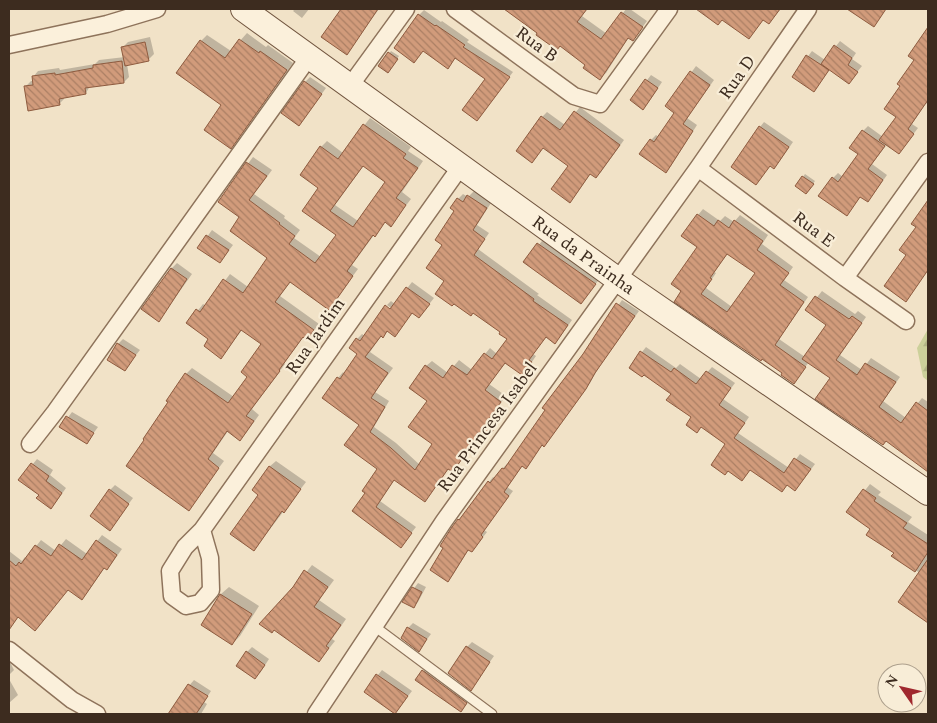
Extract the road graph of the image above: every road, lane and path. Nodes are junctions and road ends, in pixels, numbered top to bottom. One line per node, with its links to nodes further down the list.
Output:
1 (157, 9): 7 (street)
2 (243, 9): 8 (street, Rua da Prainha)
3 (406, 9): 9 (street)
4 (455, 9): 5 (street, Rua B)
5 (669, 9)
6 (808, 9): 12 (street, Rua D)
7 (9, 45)
8 (309, 57): 9 (street, Rua da Prainha); 16 (street)
9 (350, 86): 11 (street, Rua da Prainha)
10 (928, 162): 13 (street)
11 (461, 166): 14 (street, Rua da Prainha); 18 (street, Rua Jardim)
12 (698, 168): 13 (street, Rua E); 14 (street, Rua Princesa Isabel)
13 (845, 278): 15 (street, Rua E)
14 (617, 279): 17 (street, Rua da Prainha); 19 (street, Rua Princesa Isabel)
15 (906, 321)
16 (30, 444)
17 (928, 493)
18 (202, 530)
19 (374, 626): 22 (street, Rua Princesa Isabel); 23 (lane)
20 (9, 650): 21 (street)
21 (97, 714)
22 (316, 714)
23 (492, 714)

